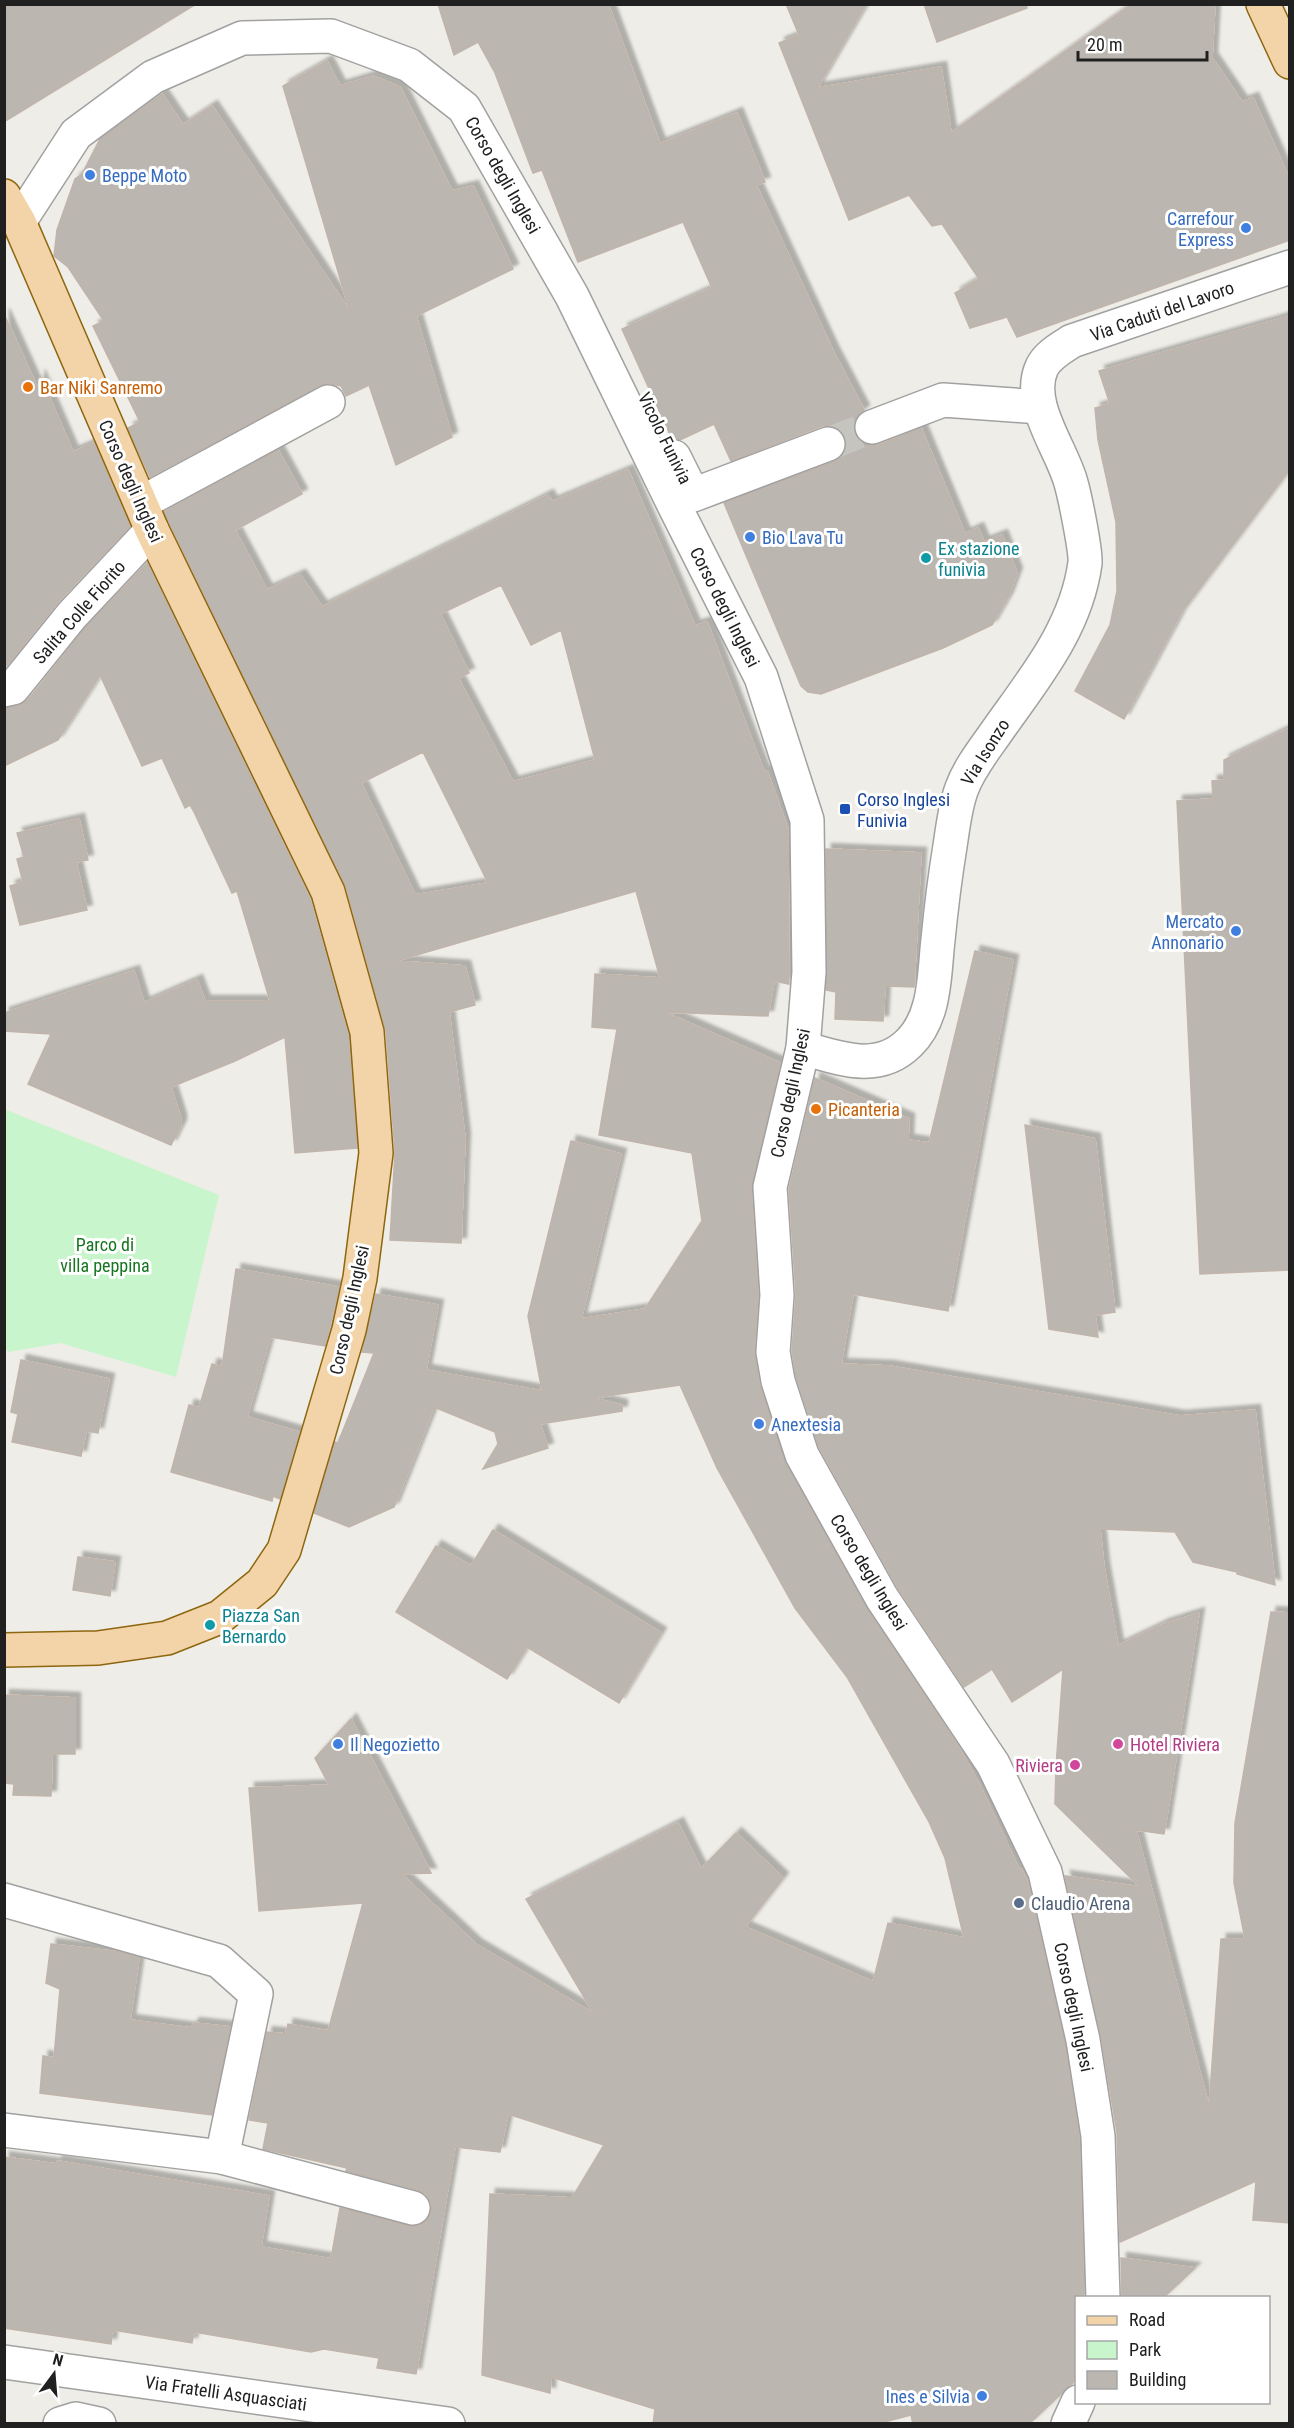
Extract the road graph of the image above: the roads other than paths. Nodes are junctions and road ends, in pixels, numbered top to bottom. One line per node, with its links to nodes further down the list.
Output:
1 (1263, 4): 2 (main road)
2 (1290, 62)
3 (11, 209): 5 (street, Corso degli Inglesi); 11 (main road, Corso degli Inglesi)
4 (1290, 267): 6 (street, Via Caduti del Lavoro)
5 (572, 296): 10 (street, Vicolo Funivia); 13 (street, Corso degli Inglesi)
6 (1042, 367): 8 (street, Via Isonzo)
7 (328, 402): 11 (street)
8 (1040, 407): 9 (street); 13 (street, Via Isonzo)
9 (872, 426)
10 (828, 444)
11 (147, 517): 12 (street, Salita Colle Fiorito); 14 (main road, Corso degli Inglesi)
12 (4, 690)
13 (803, 1048): 19 (street, Corso degli Inglesi)
14 (4, 1650)
15 (4, 1900): 17 (street)
16 (4, 2130): 17 (street)
17 (222, 2157): 18 (street)
18 (413, 2208)
19 (1103, 2296)
20 (4, 2362): 24 (street, Via Fratelli Asquasciati)
21 (1077, 2404): 25 (street)
22 (60, 2424): 23 (street)
23 (99, 2424)
24 (448, 2424)
25 (1068, 2424)

